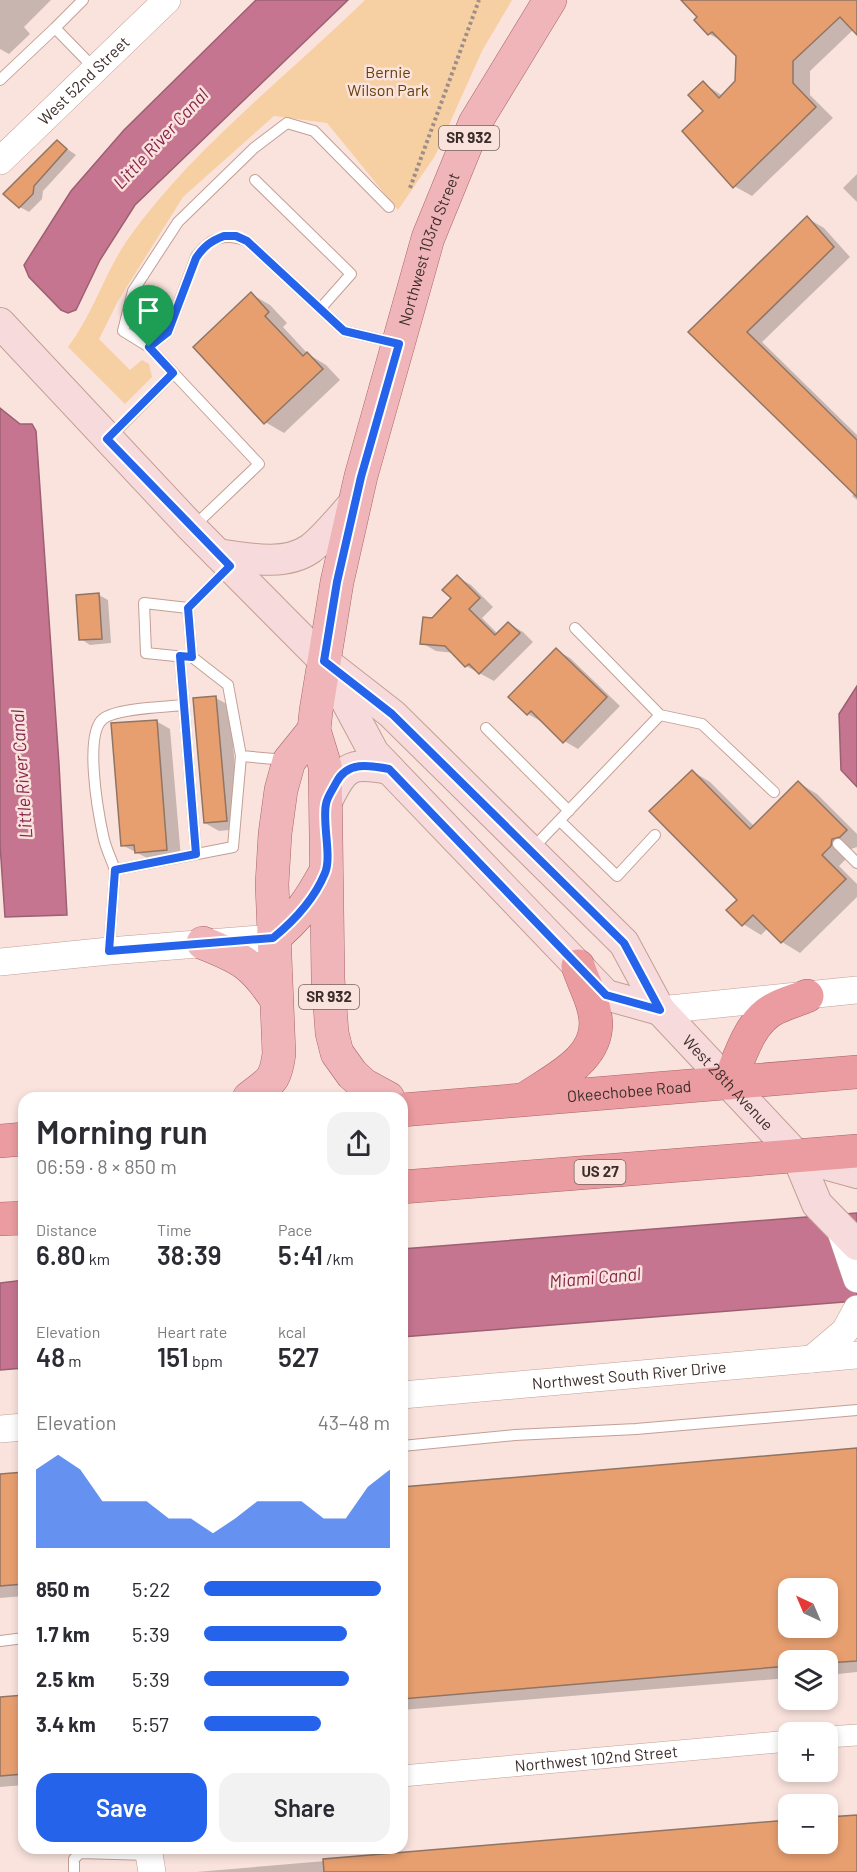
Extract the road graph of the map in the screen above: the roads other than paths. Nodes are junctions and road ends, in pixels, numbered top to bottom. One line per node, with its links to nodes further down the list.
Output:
1 (83, 0): 4 (lane)
2 (167, 0): 5 (street, West 52nd Street)
3 (550, 0): 12 (main road, Northwest 103rd Street / SR 932)
4 (55, 28): 5 (lane); 6 (lane)
5 (95, 69): 7 (street, West 52nd Street)
6 (0, 80)
7 (0, 161)
8 (255, 180): 10 (lane)
9 (389, 207): 13 (lane)
10 (321, 309): 12 (lane); 13 (lane)
11 (0, 323): 15 (main road, West 28th Avenue)
12 (399, 344): 16 (main road, Northwest 103rd Street / SR 932)
13 (149, 347): 14 (lane)
14 (173, 373): 15 (lane); 17 (lane)
15 (107, 439): 17 (main road, West 28th Avenue)
16 (356, 501): 18 (main road); 23 (main road, Northwest 103rd Street / SR 932)
17 (192, 528): 18 (main road, West 28th Avenue)
18 (224, 560): 19 (lane); 23 (main road, West 28th Avenue)
19 (188, 608): 21 (lane); 22 (lane)
20 (575, 628): 25 (lane)
21 (180, 656): 22 (lane); 24 (lane)
22 (192, 657): 28 (lane)
23 (324, 661): 27 (main road, Northwest 103rd Street / SR 932); 30 (main road, West 28th Avenue); 38 (main road, West 28th Avenue)
24 (184, 705): 39 (lane); 41 (lane)
25 (660, 715): 31 (lane); 34 (lane)
26 (486, 728): 34 (lane)
27 (314, 730): 29 (main road, SR 932); 32 (main road, Northwest 103rd Street / SR 932)
28 (241, 756): 29 (lane); 39 (lane)
29 (289, 761): 43 (main road, SR 932)
30 (389, 769): 32 (main road); 33 (main road, West 28th Avenue)
31 (774, 792)
32 (326, 803): 42 (main road, Northwest 103rd Street / SR 932)
33 (422, 803): 38 (main road); 47 (main road, West 28th Avenue)
34 (570, 811): 35 (lane)
35 (560, 821): 36 (lane); 38 (lane)
36 (655, 835)
37 (838, 844): 40 (lane)
38 (530, 851): 51 (main road, West 28th Avenue)
39 (196, 854): 41 (lane)
40 (857, 863)
41 (115, 870): 45 (lane)
42 (326, 871): 43 (main road); 55 (main road, SR 932)
43 (273, 938): 44 (street); 50 (main road, SR 932)
44 (203, 943): 45 (street); 50 (main road)
45 (109, 951): 46 (street)
46 (0, 962)
47 (578, 966): 51 (main road, West 28th Avenue); 56 (highway)
48 (857, 990): 49 (street)
49 (807, 996): 51 (street); 53 (highway)
50 (276, 999): 54 (main road, SR 932)
51 (660, 1010): 53 (main road, West 28th Avenue)
52 (857, 1072): 53 (highway, Okeechobee Road)
53 (729, 1083): 56 (highway, Okeechobee Road); 61 (main road, West 28th Avenue)
54 (258, 1092)
55 (376, 1092)
56 (523, 1100): 57 (highway, Okeechobee Road)
57 (409, 1107)
58 (18, 1139): 59 (highway)
59 (0, 1141)
60 (857, 1151): 61 (highway, US 27)
61 (797, 1156): 62 (main road); 63 (highway, US 27); 66 (main road, West 28th Avenue)
62 (857, 1173)
63 (408, 1187)
64 (18, 1218): 65 (highway)
65 (0, 1220)
66 (849, 1237): 67 (street)
67 (857, 1279)
68 (851, 1320): 70 (street)
69 (857, 1356): 70 (street, Northwest South River Drive)
70 (812, 1359): 71 (street, Northwest South River Drive)
71 (408, 1394)
72 (857, 1410): 75 (lane)
73 (18, 1428): 74 (street)
74 (0, 1429)
75 (408, 1445)
76 (18, 1639): 77 (lane)
77 (0, 1641)
78 (857, 1735): 79 (street)
79 (838, 1736)
80 (778, 1742): 81 (street, Northwest 102nd Street)
81 (408, 1775)
82 (80, 1854): 85 (lane)
83 (95, 1854): 84 (lane)
84 (149, 1858)
85 (74, 1872)

